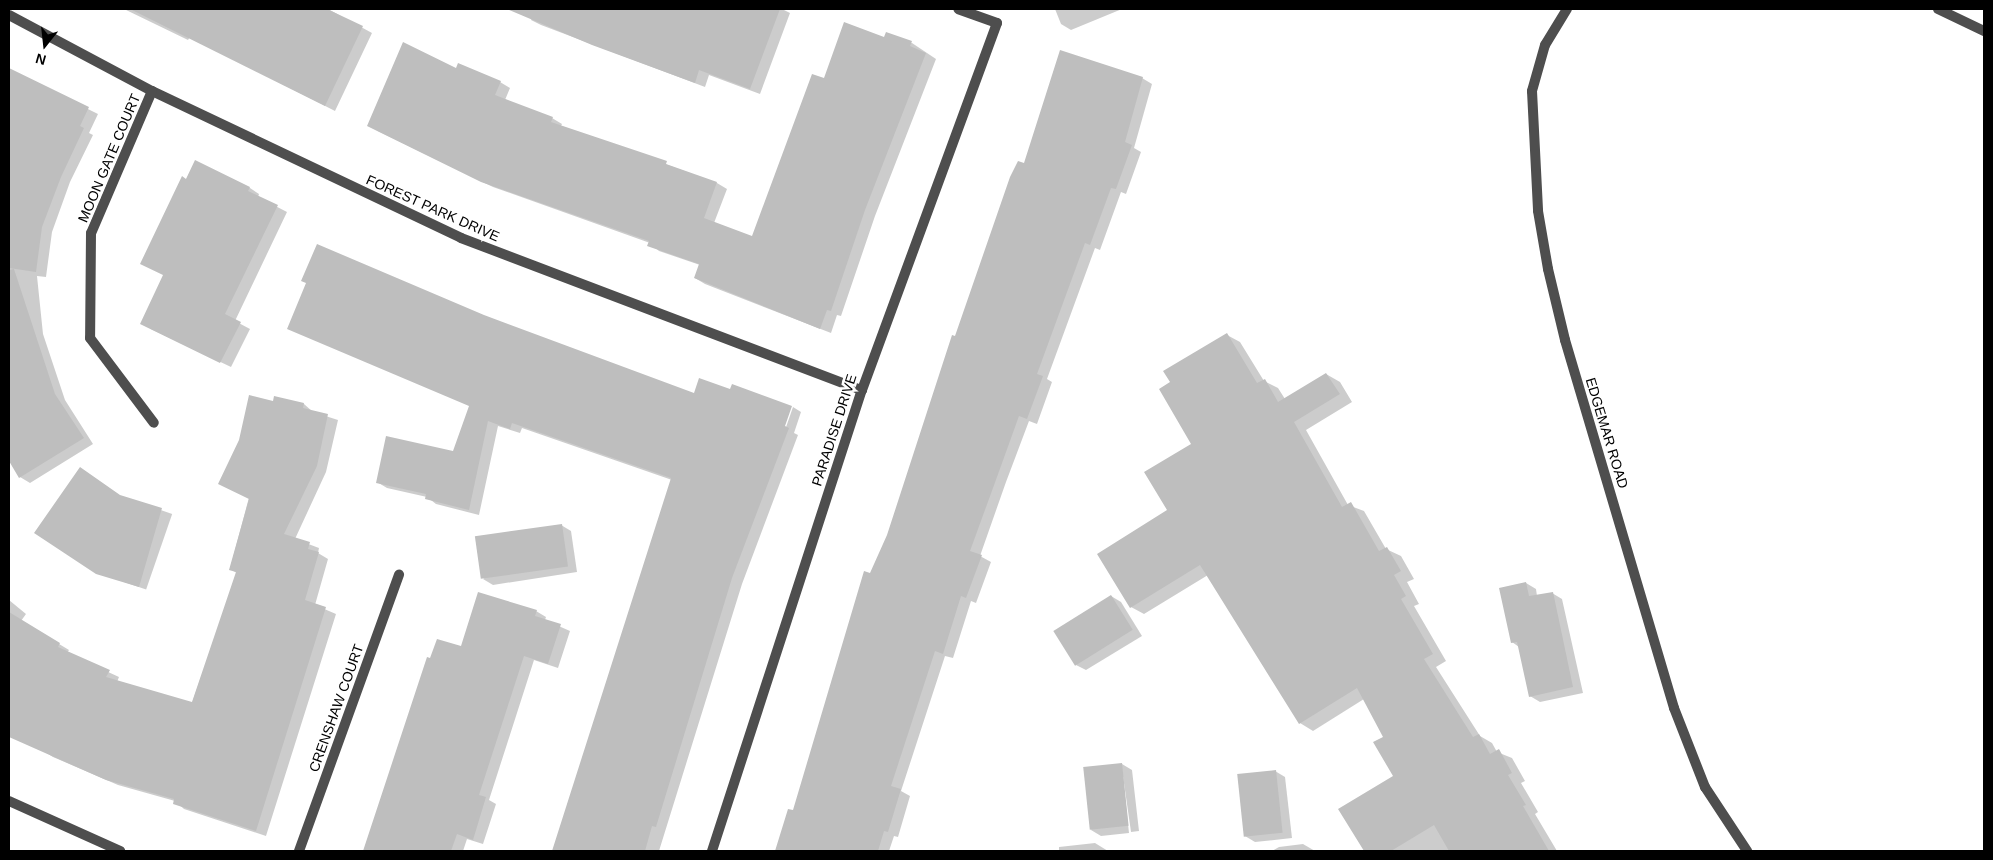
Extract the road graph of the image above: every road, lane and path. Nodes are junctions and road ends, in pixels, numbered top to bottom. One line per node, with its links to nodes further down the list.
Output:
1 (958, 9): 7 (street, PARADISE DRIVE)
2 (1567, 9): 14 (street, EDGEMAR ROAD)
3 (1938, 9): 5 (street)
4 (9, 15): 6 (street, FOREST PARK DRIVE)
5 (1984, 31)
6 (152, 91): 7 (street, FOREST PARK DRIVE); 8 (street, MOON GATE COURT)
7 (862, 390): 13 (street, PARADISE DRIVE)
8 (154, 423)
9 (399, 574): 12 (street, CRENSHAW COURT)
10 (9, 801): 11 (street)
11 (120, 851)
12 (299, 851)
13 (712, 851)
14 (1747, 851)

